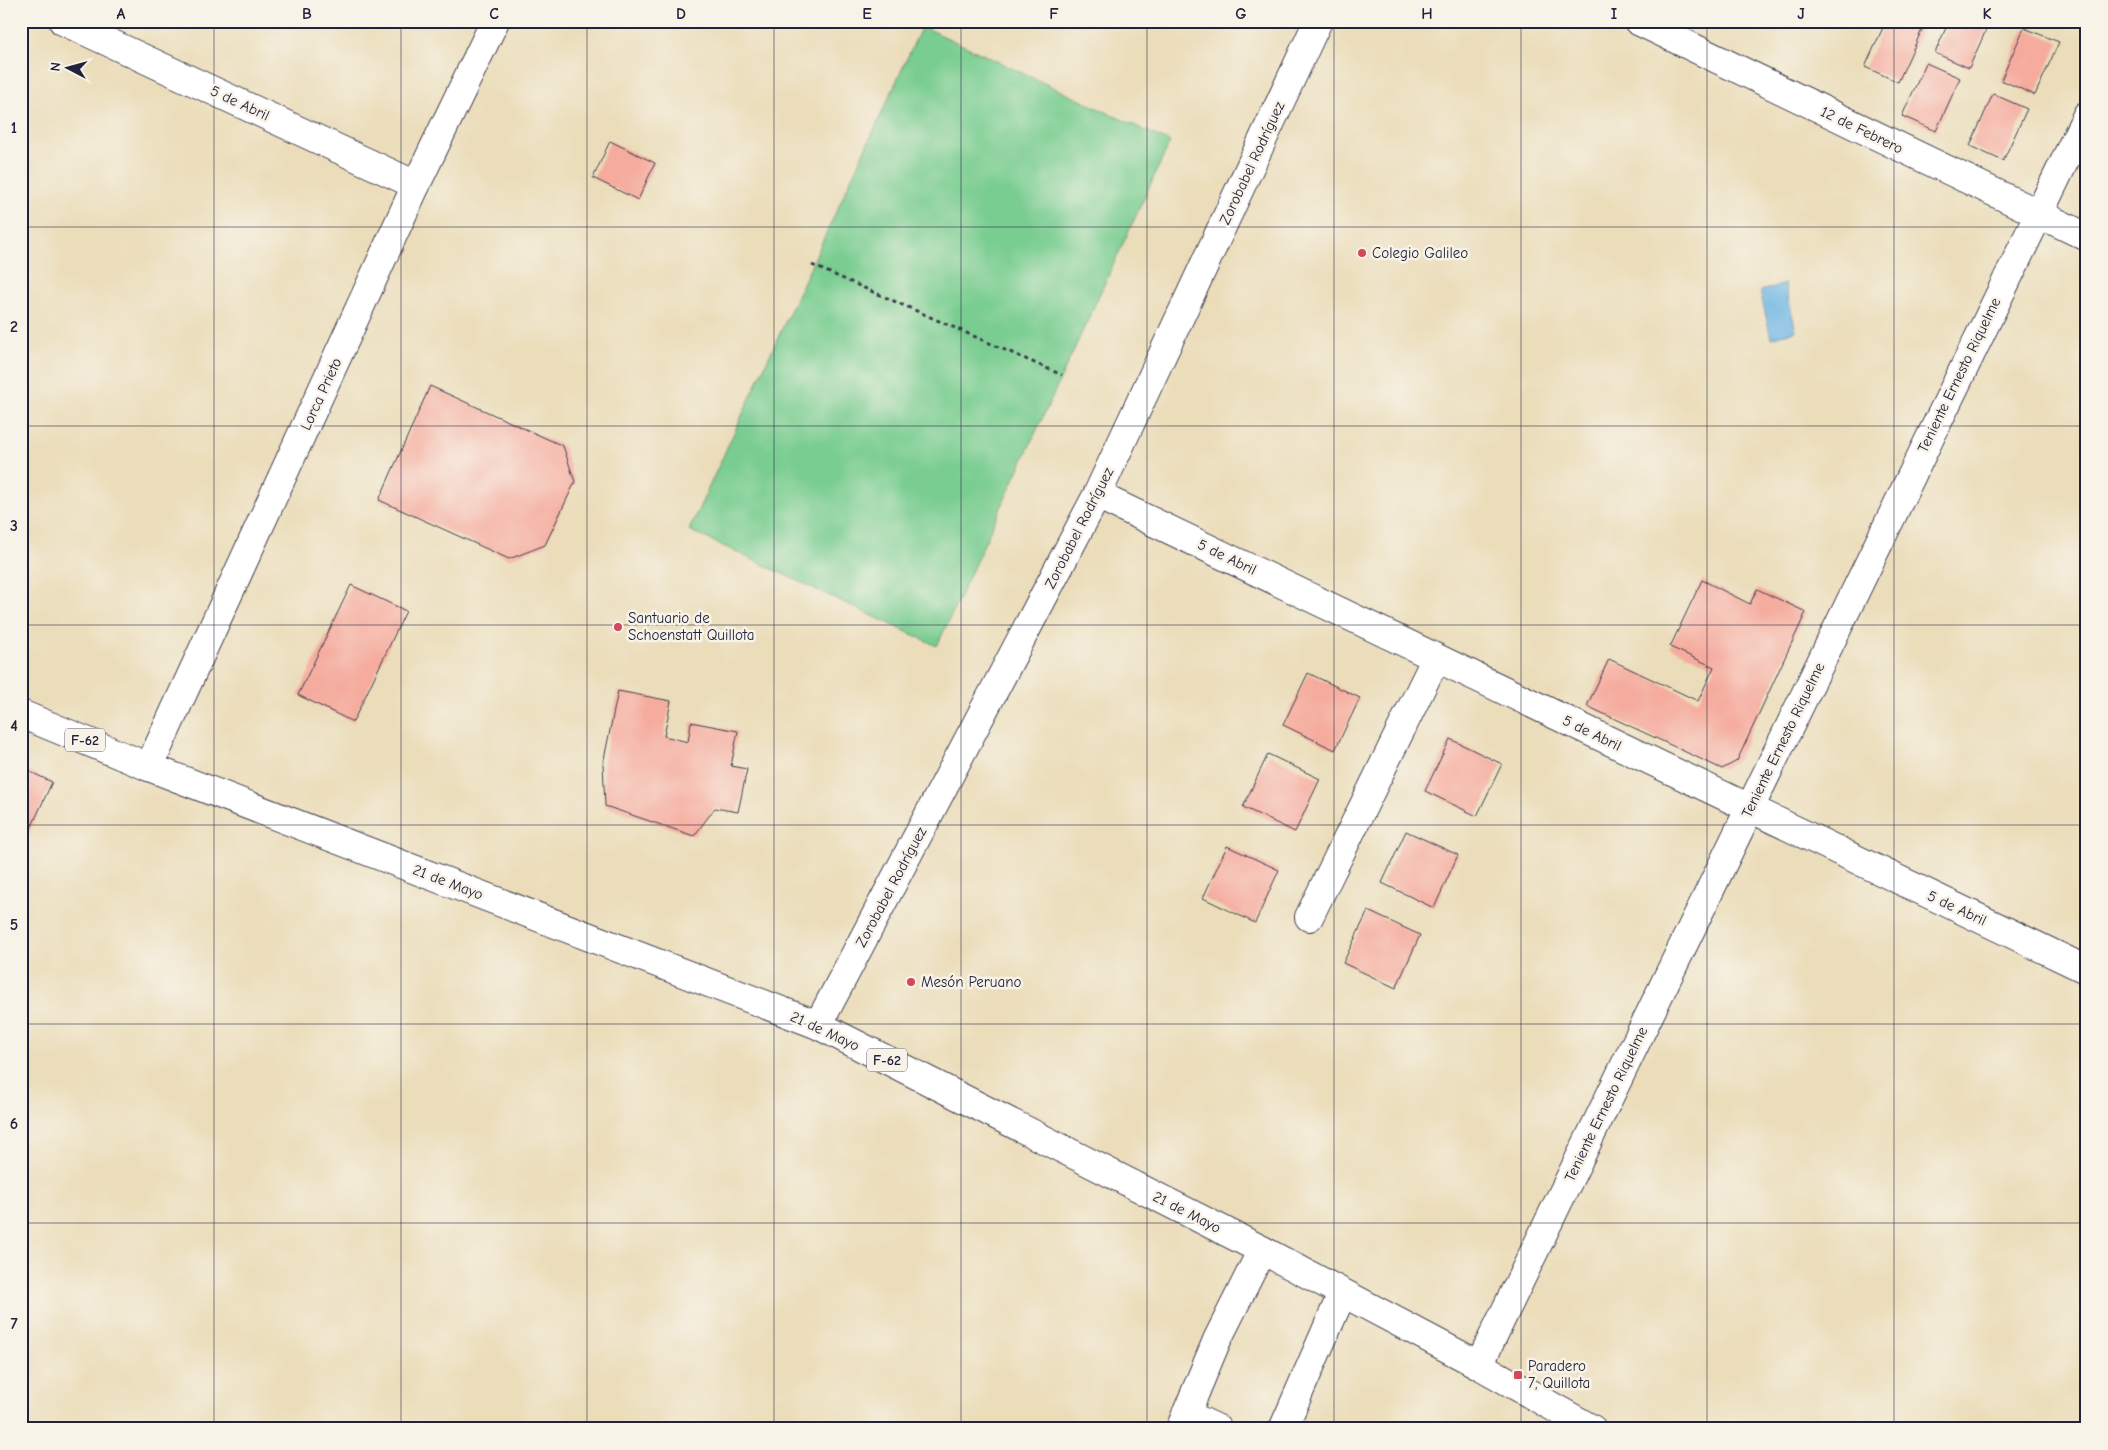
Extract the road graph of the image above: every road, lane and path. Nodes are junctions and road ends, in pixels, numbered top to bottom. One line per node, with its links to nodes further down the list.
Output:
1 (63, 21): 6 (street, 5 de Abril)
2 (495, 21): 6 (street, Lorca Prieto)
3 (1318, 21): 11 (street, Zorobabel Rodríguez)
4 (1638, 21): 7 (street, 12 de Febrero)
5 (2087, 115): 7 (street, Teniente Ernesto Riquelme)
6 (416, 185): 14 (street, Lorca Prieto)
7 (2037, 214): 8 (street, 12 de Febrero); 15 (street, Teniente Ernesto Riquelme)
8 (2087, 237)
9 (812, 265): 10 (path)
10 (1062, 375)
11 (1097, 495): 12 (street, 5 de Abril); 18 (street, Zorobabel Rodríguez)
12 (1436, 658): 15 (street, 5 de Abril); 16 (street)
13 (21, 714): 14 (street, 21 de Mayo / F-62)
14 (149, 767): 18 (street, 21 de Mayo / F-62)
15 (1750, 809): 17 (street, 5 de Abril); 21 (street, Teniente Ernesto Riquelme)
16 (1309, 917)
17 (2087, 970)
18 (818, 1025): 19 (street, 21 de Mayo / F-62)
19 (1262, 1250): 20 (street, 21 de Mayo / F-62); 22 (street)
20 (1342, 1294): 21 (street, 21 de Mayo / F-62); 24 (street)
21 (1479, 1365): 25 (street, 21 de Mayo / F-62)
22 (1183, 1422): 23 (street)
23 (1218, 1429)
24 (1283, 1429)
25 (1592, 1429)

